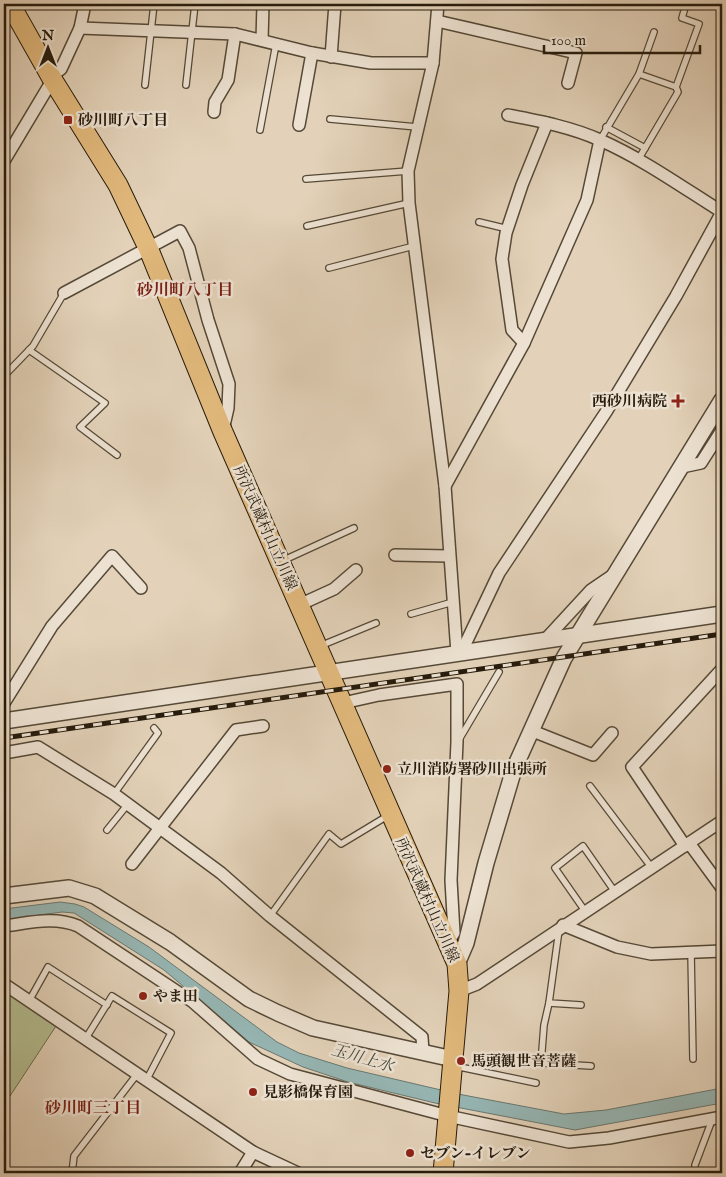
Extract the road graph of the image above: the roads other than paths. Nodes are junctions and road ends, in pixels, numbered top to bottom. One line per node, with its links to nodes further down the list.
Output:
1 (10, 4): 21 (main road, 所沢武蔵村山立川線)
2 (85, 4): 10 (street)
3 (154, 4): 11 (lane)
4 (195, 4): 12 (lane)
5 (264, 4): 15 (street)
6 (336, 4): 18 (street)
7 (438, 4): 9 (street)
8 (686, 4): 25 (lane)
9 (437, 21): 19 (street); 22 (street)
10 (80, 28): 11 (street); 21 (street)
11 (152, 30): 12 (street); 23 (lane)
12 (194, 31): 14 (street); 24 (lane)
13 (654, 32): 20 (lane)
14 (235, 34): 15 (street); 26 (street)
15 (262, 40): 16 (street)
16 (276, 43): 17 (street); 33 (lane)
17 (312, 54): 18 (street); 30 (street)
18 (331, 57): 19 (street)
19 (433, 63): 32 (street)
20 (638, 74): 25 (lane); 31 (lane)
21 (52, 77): 37 (street); 46 (main road, 所沢武蔵村山立川線)
22 (568, 82)
23 (145, 85)
24 (186, 85)
25 (676, 86): 35 (lane)
26 (214, 112)
27 (508, 115): 29 (street)
28 (330, 118): 32 (lane)
29 (547, 123): 34 (street); 44 (street)
30 (299, 126)
31 (606, 126): 34 (lane); 35 (lane)
32 (417, 127): 38 (street)
33 (260, 130)
34 (600, 140): 36 (street); 49 (street)
35 (645, 148): 36 (lane)
36 (638, 160): 41 (street)
37 (4, 161)
38 (408, 171): 39 (lane); 40 (street)
39 (306, 179)
40 (409, 203): 43 (lane); 45 (street)
41 (722, 212): 73 (street)
42 (479, 222): 44 (lane)
43 (307, 226)
44 (508, 229): 49 (street)
45 (415, 246): 47 (lane); 57 (street)
46 (148, 250): 48 (street); 54 (main road, 所沢武蔵村山立川線); 54 (street)
47 (329, 268)
48 (64, 293): 50 (lane)
49 (524, 343): 57 (street)
50 (29, 350): 51 (lane); 55 (lane)
51 (4, 376)
52 (722, 400): 56 (street)
53 (722, 430): 56 (street)
54 (223, 432): 61 (main road, 所沢武蔵村山立川線)
55 (117, 455)
56 (682, 467): 63 (street)
57 (445, 486): 60 (street)
58 (354, 528): 61 (lane)
59 (395, 555): 60 (street)
60 (449, 556): 65 (street)
61 (280, 562): 66 (main road, 所沢武蔵村山立川線)
62 (356, 570): 66 (street)
63 (615, 574): 70 (street); 71 (street)
64 (141, 588): 77 (street)
65 (453, 602): 67 (lane); 73 (street)
66 (299, 605): 72 (main road, 所沢武蔵村山立川線)
67 (411, 614)
68 (722, 614): 70 (street)
69 (376, 623): 72 (lane)
70 (575, 637): 71 (street); 82 (street)
71 (544, 641): 73 (street)
72 (318, 646): 76 (main road, 所沢武蔵村山立川線)
73 (459, 653): 76 (street)
74 (722, 669): 93 (street)
75 (499, 672): 84 (lane)
76 (329, 673): 78 (main road, 所沢武蔵村山立川線); 79 (street)
77 (4, 703)
78 (343, 703): 84 (street); 89 (main road, 所沢武蔵村山立川線)
79 (6, 718)
80 (263, 726): 91 (street)
81 (154, 728): 87 (lane)
82 (530, 730): 83 (street); 106 (street)
83 (612, 733)
84 (458, 742): 103 (street)
85 (4, 752): 87 (street)
86 (590, 786): 95 (lane)
87 (114, 794): 88 (street)
88 (128, 804): 91 (street); 92 (lane)
89 (390, 814): 100 (lane); 103 (main road, 所沢武蔵村山立川線)
90 (722, 821): 93 (street)
91 (162, 828): 94 (street); 100 (street)
92 (107, 830)
93 (687, 845): 95 (street); 96 (street)
94 (132, 864)
95 (652, 868): 97 (street)
96 (722, 888)
97 (615, 892): 99 (street); 99 (lane)
98 (4, 896): 114 (street)
99 (585, 911): 102 (street)
100 (270, 916): 114 (street)
101 (4, 926): 120 (street)
102 (561, 926): 105 (street); 108 (street); 110 (lane)
103 (448, 942): 106 (main road, 所沢武蔵村山立川線)
104 (722, 950): 105 (street)
105 (691, 952): 115 (lane)
106 (457, 964): 108 (main road, 所沢武蔵村山立川線)
107 (4, 984): 109 (street)
108 (459, 991): 116 (main road, 所沢武蔵村山立川線)
109 (29, 1000): 111 (lane); 113 (street)
110 (549, 1003): 112 (lane); 117 (lane)
111 (107, 1004): 113 (lane); 118 (lane)
112 (581, 1005)
113 (86, 1038): 118 (street)
114 (423, 1052): 116 (street)
115 (693, 1059)
116 (453, 1066): 119 (lane); 120 (main road, 所沢武蔵村山立川線)
117 (591, 1066)
118 (142, 1076): 122 (street); 124 (lane)
119 (536, 1083)
120 (449, 1113): 121 (street); 127 (main road)
121 (717, 1118): 123 (lane)
122 (253, 1152): 125 (street); 126 (street)
123 (695, 1165)
124 (72, 1173)
125 (240, 1173)
126 (298, 1173)
127 (443, 1173)

